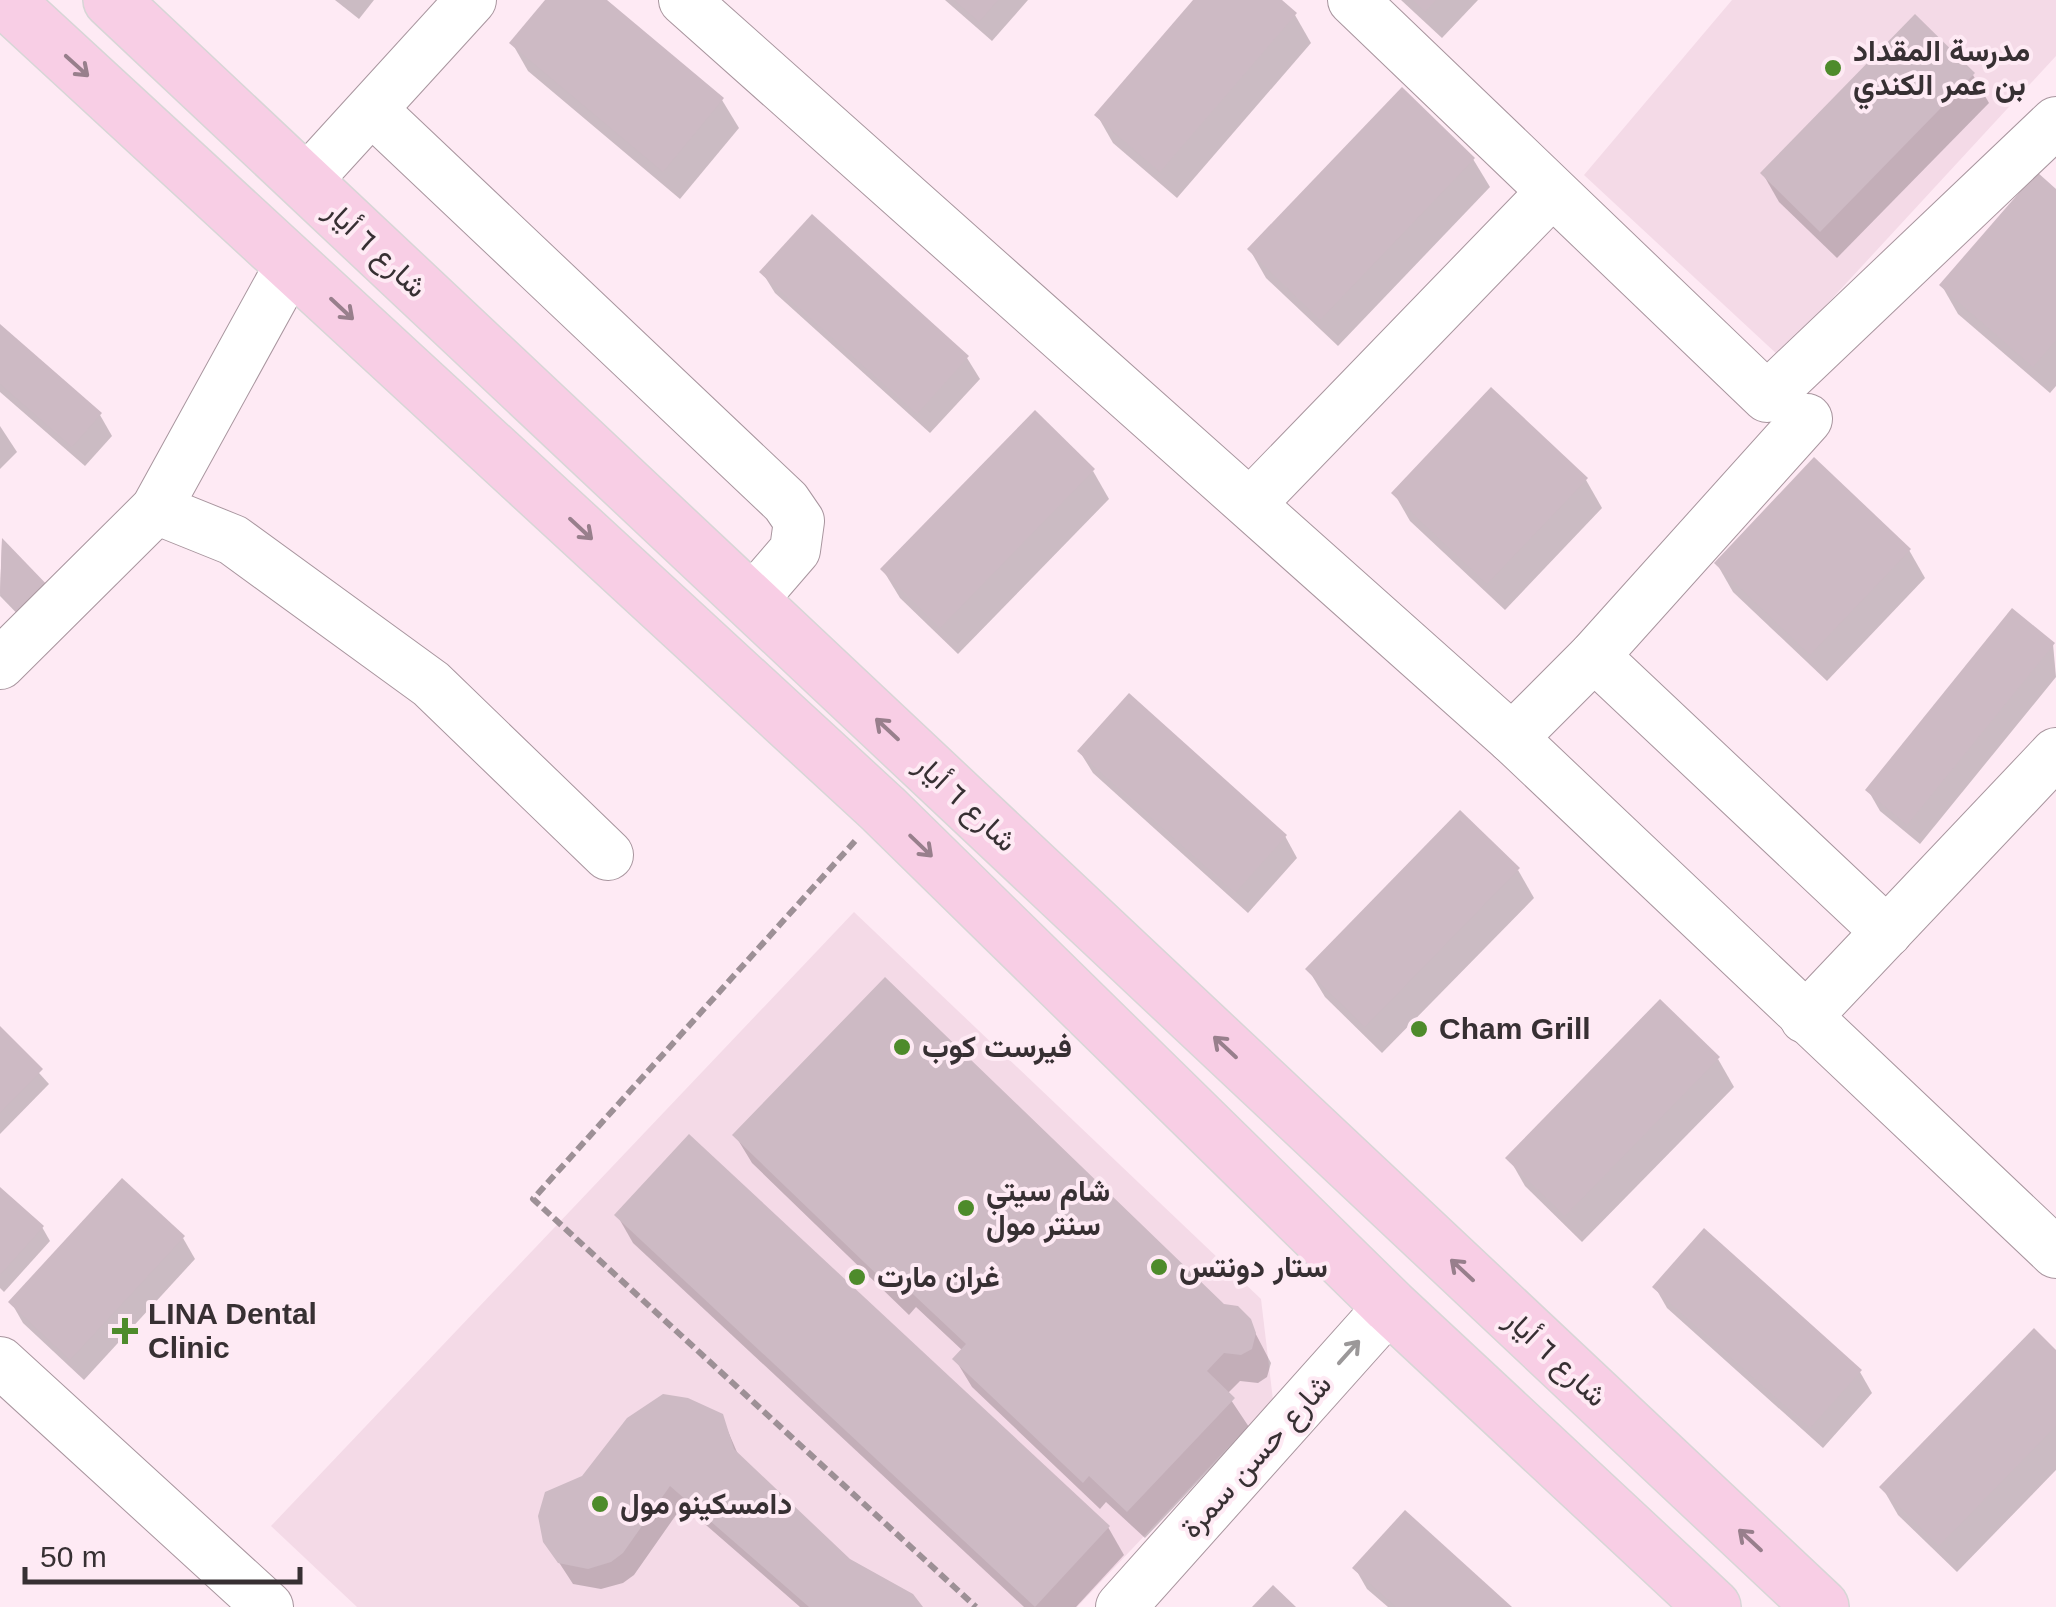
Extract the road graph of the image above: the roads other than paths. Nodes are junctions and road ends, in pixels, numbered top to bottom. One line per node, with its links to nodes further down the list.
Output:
1 (5, 0): 10 (main road, شارع ٦ أيار, one-way to 10)
2 (111, 0): 8 (main road, شارع ٦ أيار)
3 (472, 0): 6 (street)
4 (684, 0): 12 (street)
5 (1353, 0): 9 (street)
6 (372, 110): 8 (street); 14 (street)
7 (2056, 122): 9 (street)
8 (305, 182): 14 (main road, شارع ٦ أيار)
9 (1552, 192): 12 (street)
10 (292, 262): 13 (street); 23 (main road, شارع ٦ أيار, one-way to 23)
11 (1808, 419): 15 (street)
12 (1251, 503): 17 (street)
13 (156, 510): 16 (street); 19 (street)
14 (751, 601): 28 (main road, شارع ٦ أيار, one-way to 14)
15 (1594, 656): 17 (street); 20 (street)
16 (0, 664)
17 (1512, 738): 21 (street)
18 (2056, 753): 20 (street)
19 (608, 855)
20 (1887, 932): 21 (street)
21 (1805, 1018): 22 (street)
22 (2056, 1254)
23 (1390, 1306): 26 (street, شارع حسن سمرة, one-way to 23); 27 (main road, شارع ٦ أيار)
24 (0, 1362): 25 (street)
25 (268, 1607)
26 (1121, 1607)
27 (1713, 1607)
28 (1821, 1607)

